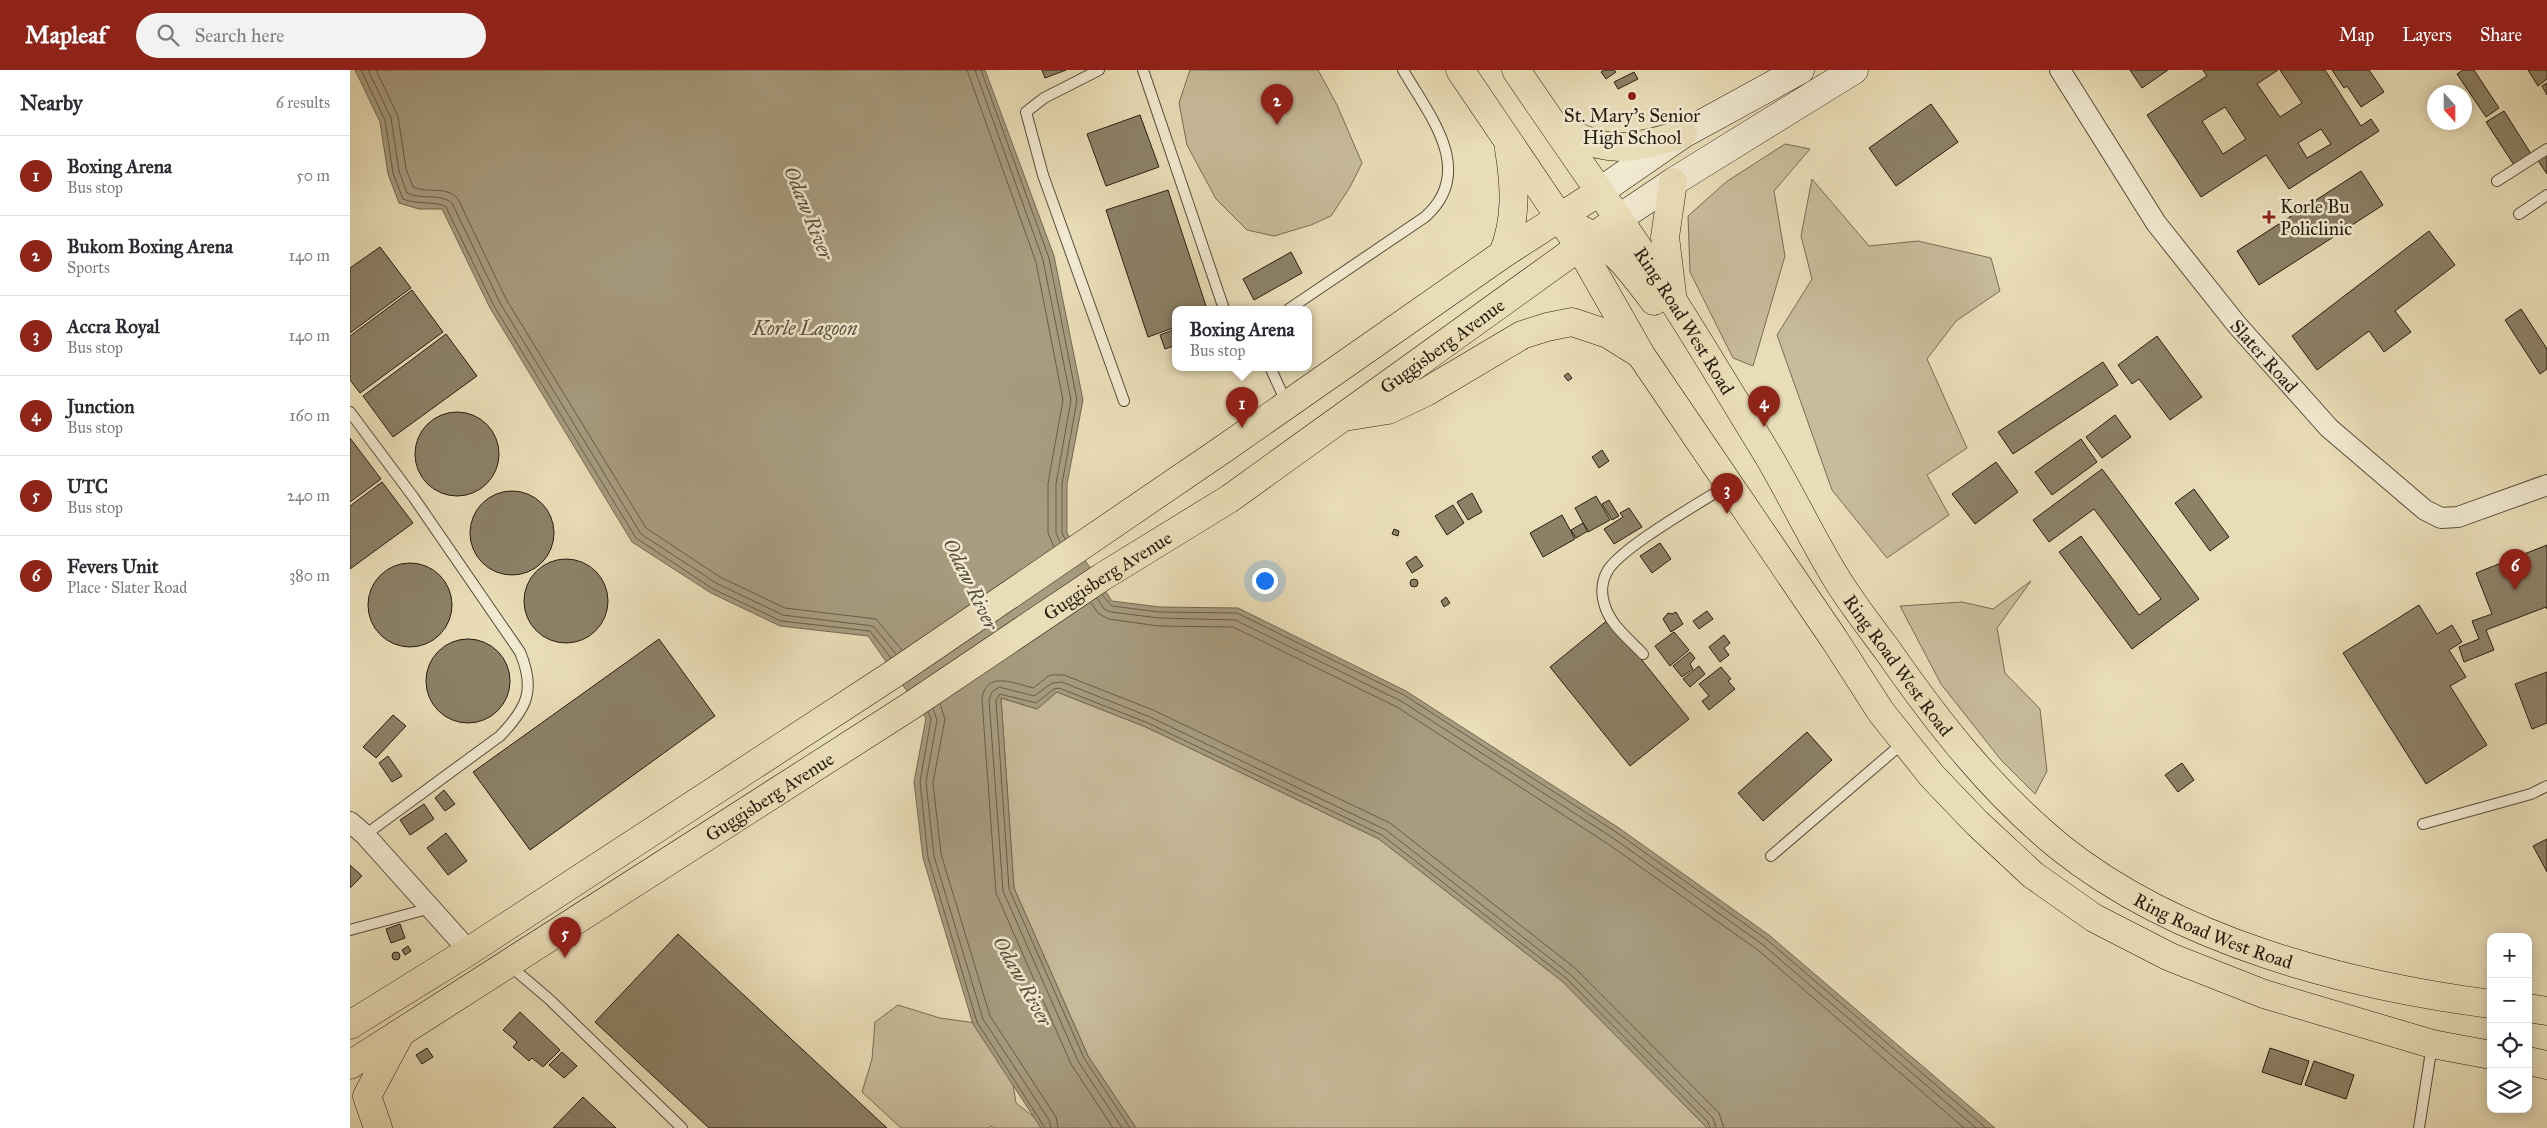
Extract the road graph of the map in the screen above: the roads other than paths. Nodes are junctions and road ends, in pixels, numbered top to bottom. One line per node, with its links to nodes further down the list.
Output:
1 (1099, 70): 27 (lane)
2 (1143, 70): 23 (lane)
3 (1403, 70): 24 (lane)
4 (1460, 70): 11 (main road)
5 (1516, 70): 9 (main road, Ring Road West Road)
6 (1800, 70): 10 (main road, Guggisberg Avenue)
7 (1854, 70): 14 (main road, Guggisberg Avenue)
8 (2060, 70): 32 (street, Slater Road)
9 (1554, 125): 10 (main road); 15 (main road, Ring Road West Road)
10 (1683, 134): 15 (main road, Guggisberg Avenue)
11 (1508, 143): 18 (main road); 21 (main road)
12 (2547, 149): 13 (lane)
13 (2498, 181)
14 (1673, 182): 19 (main road, Guggisberg Avenue); 22 (main road)
15 (1599, 192): 18 (main road, Guggisberg Avenue); 19 (main road, Ring Road West Road)
16 (2547, 195): 17 (lane)
17 (2519, 214)
18 (1559, 219): 20 (main road); 21 (main road, Guggisberg Avenue)
19 (1618, 219): 20 (main road, Guggisberg Avenue); 22 (main road, Ring Road West Road)
20 (1587, 241): 25 (main road, Ring Road West Road); 30 (main road, Guggisberg Avenue); 33 (main road)
21 (1503, 254): 28 (main road, Guggisberg Avenue)
22 (1674, 305): 33 (main road, Ring Road West Road)
23 (1223, 306)
24 (1293, 306)
25 (1641, 355): 30 (main road); 31 (main road, Ring Road West Road)
26 (1272, 371): 28 (lane)
27 (1124, 401)
28 (1287, 405): 42 (main road, Guggisberg Avenue)
29 (350, 412): 38 (lane)
30 (1283, 462): 43 (main road, Guggisberg Avenue)
31 (1729, 484): 34 (lane); 35 (main road, Ring Road West Road)
32 (2547, 485)
33 (1838, 582): 44 (main road, Ring Road West Road)
34 (1643, 654)
35 (1905, 742): 39 (lane); 49 (main road, Ring Road West Road)
36 (2547, 786): 37 (lane)
37 (2423, 824)
38 (357, 828): 40 (street)
39 (1771, 856)
40 (431, 908): 41 (lane); 42 (street)
41 (350, 930)
42 (469, 951): 47 (main road, Guggisberg Avenue)
43 (509, 965): 48 (main road, Guggisberg Avenue); 55 (lane)
44 (2487, 1003)
45 (2532, 1009): 46 (main road)
46 (2547, 1011)
47 (356, 1017)
48 (400, 1034): 52 (main road, Guggisberg Avenue); 54 (main road)
49 (2432, 1044): 50 (main road, Ring Road West Road); 56 (lane)
50 (2487, 1054)
51 (2532, 1062): 53 (main road)
52 (350, 1065)
53 (2547, 1065)
54 (378, 1128)
55 (682, 1128)
56 (2419, 1128)

